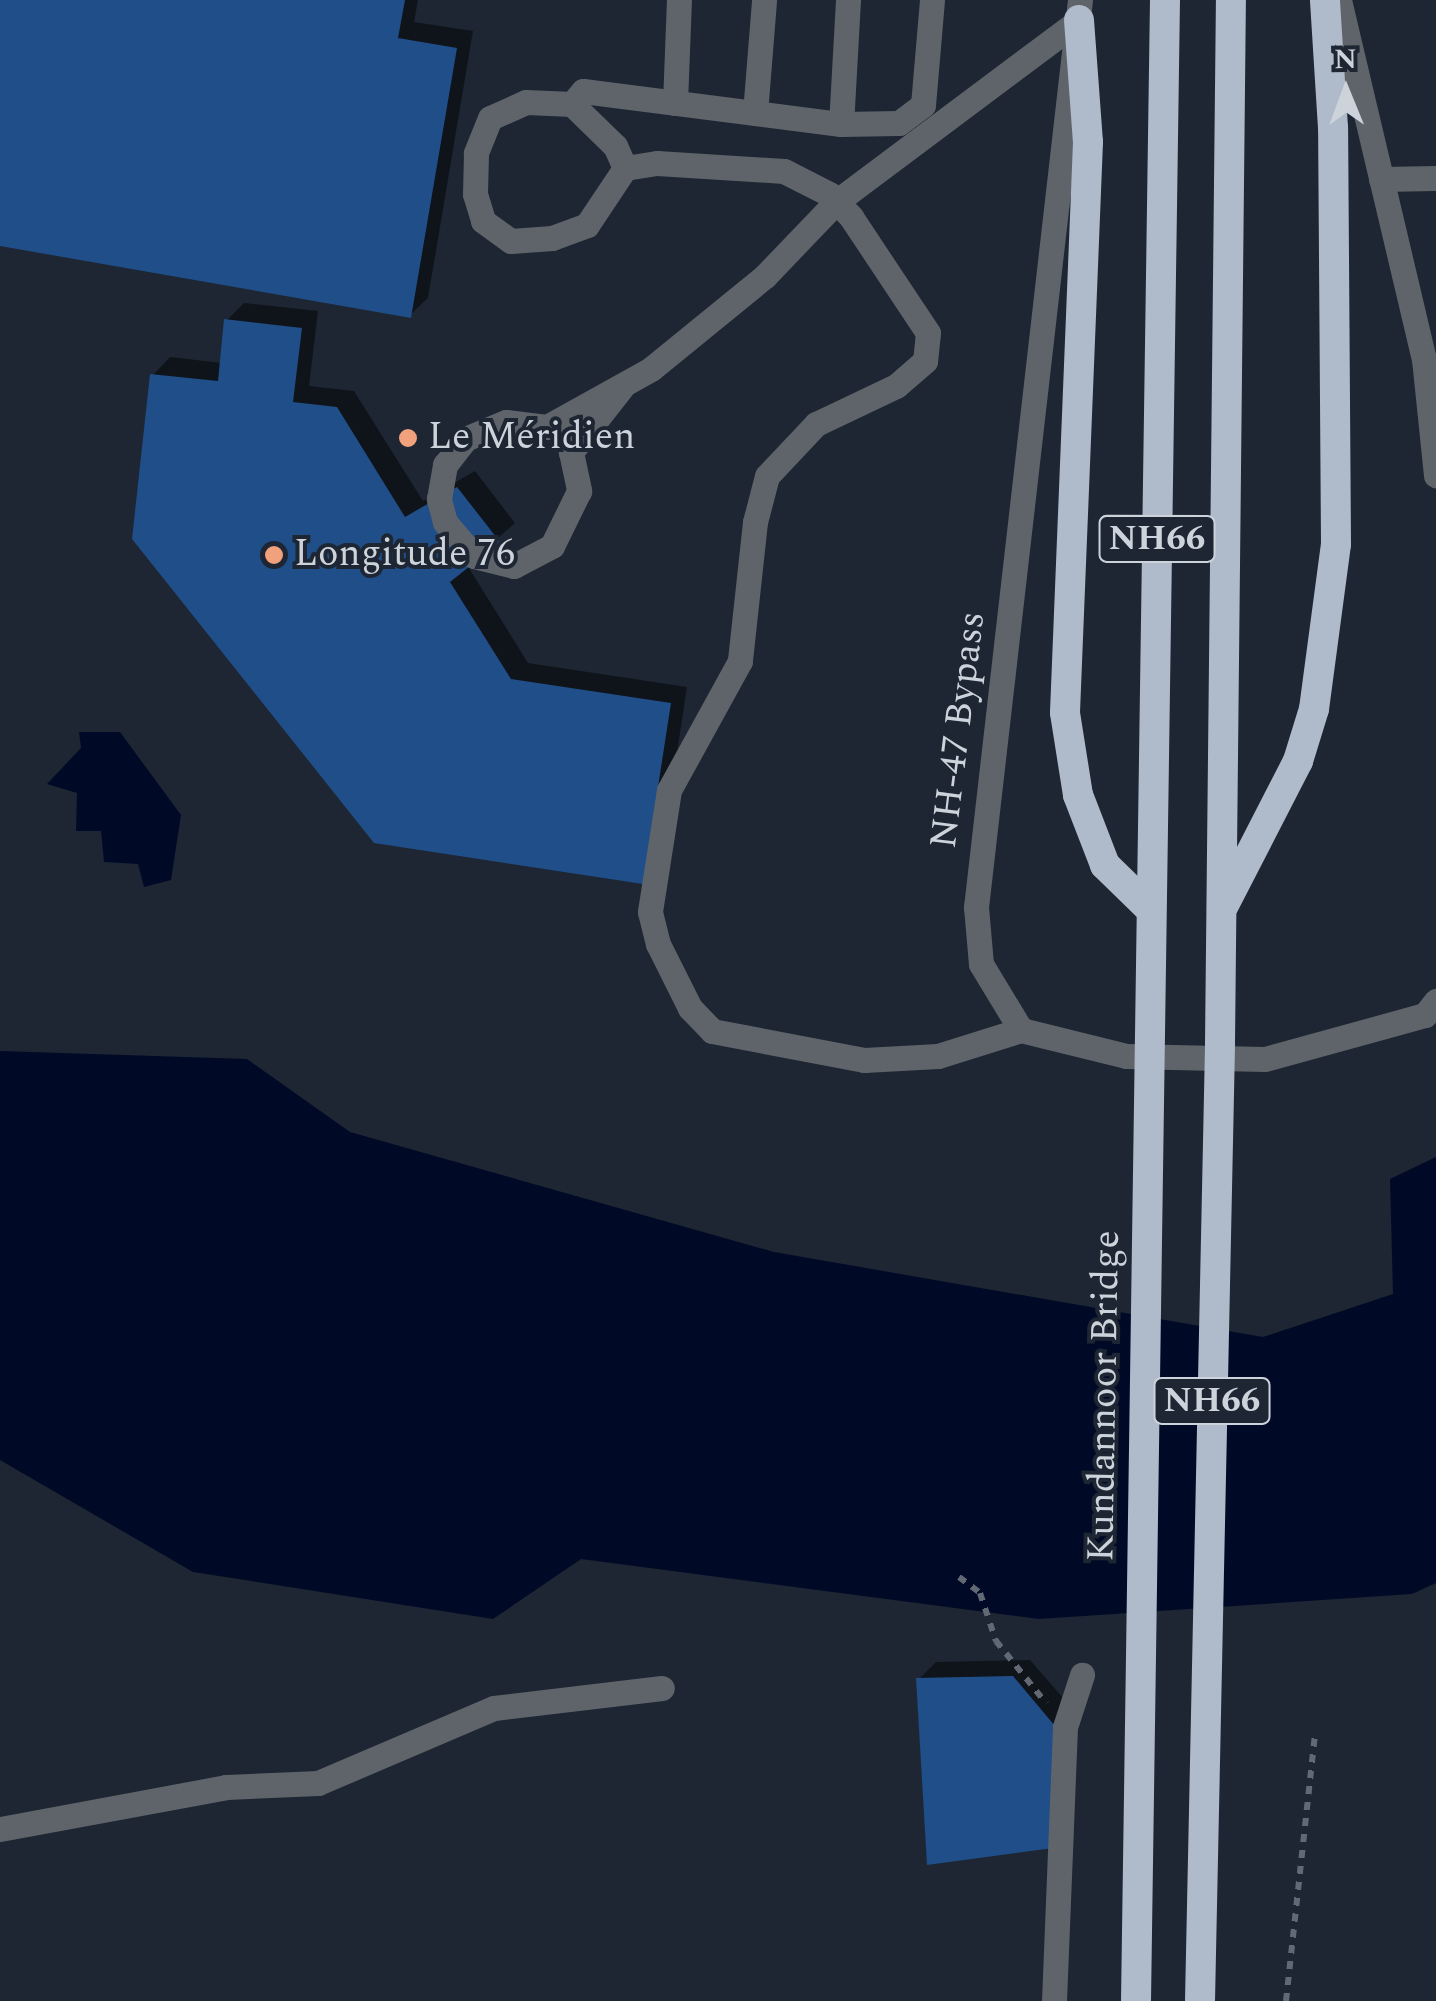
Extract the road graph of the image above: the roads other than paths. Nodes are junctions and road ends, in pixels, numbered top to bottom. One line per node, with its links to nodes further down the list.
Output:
1 (678, 0): 10 (street)
2 (764, 0): 12 (street)
3 (848, 0): 13 (street)
4 (932, 0): 13 (street)
5 (1165, 0): 20 (highway, NH66)
6 (1231, 0): 21 (highway, NH66)
7 (1325, 0): 21 (highway)
8 (1339, 0): 16 (street)
9 (1079, 10): 17 (street); 20 (highway); 23 (street, NH-47 Bypass)
10 (675, 102): 11 (street); 12 (street)
11 (572, 104): 14 (street); 14 (street)
12 (755, 113): 13 (street)
13 (841, 124)
14 (625, 168): 17 (street)
15 (1436, 178): 16 (street)
16 (1381, 179): 19 (street)
17 (836, 202): 18 (street); 23 (street)
18 (622, 386): 18 (street)
19 (1436, 475)
20 (1149, 908): 28 (highway, Kundannoor Bridge / NH66)
21 (1221, 910): 29 (highway, NH66)
22 (1432, 1012): 23 (street)
23 (1021, 1030)
24 (1082, 1675): 27 (street)
25 (662, 1688): 26 (street)
26 (0, 1828)
27 (1054, 2001)
28 (1136, 2001)
29 (1200, 2001)

